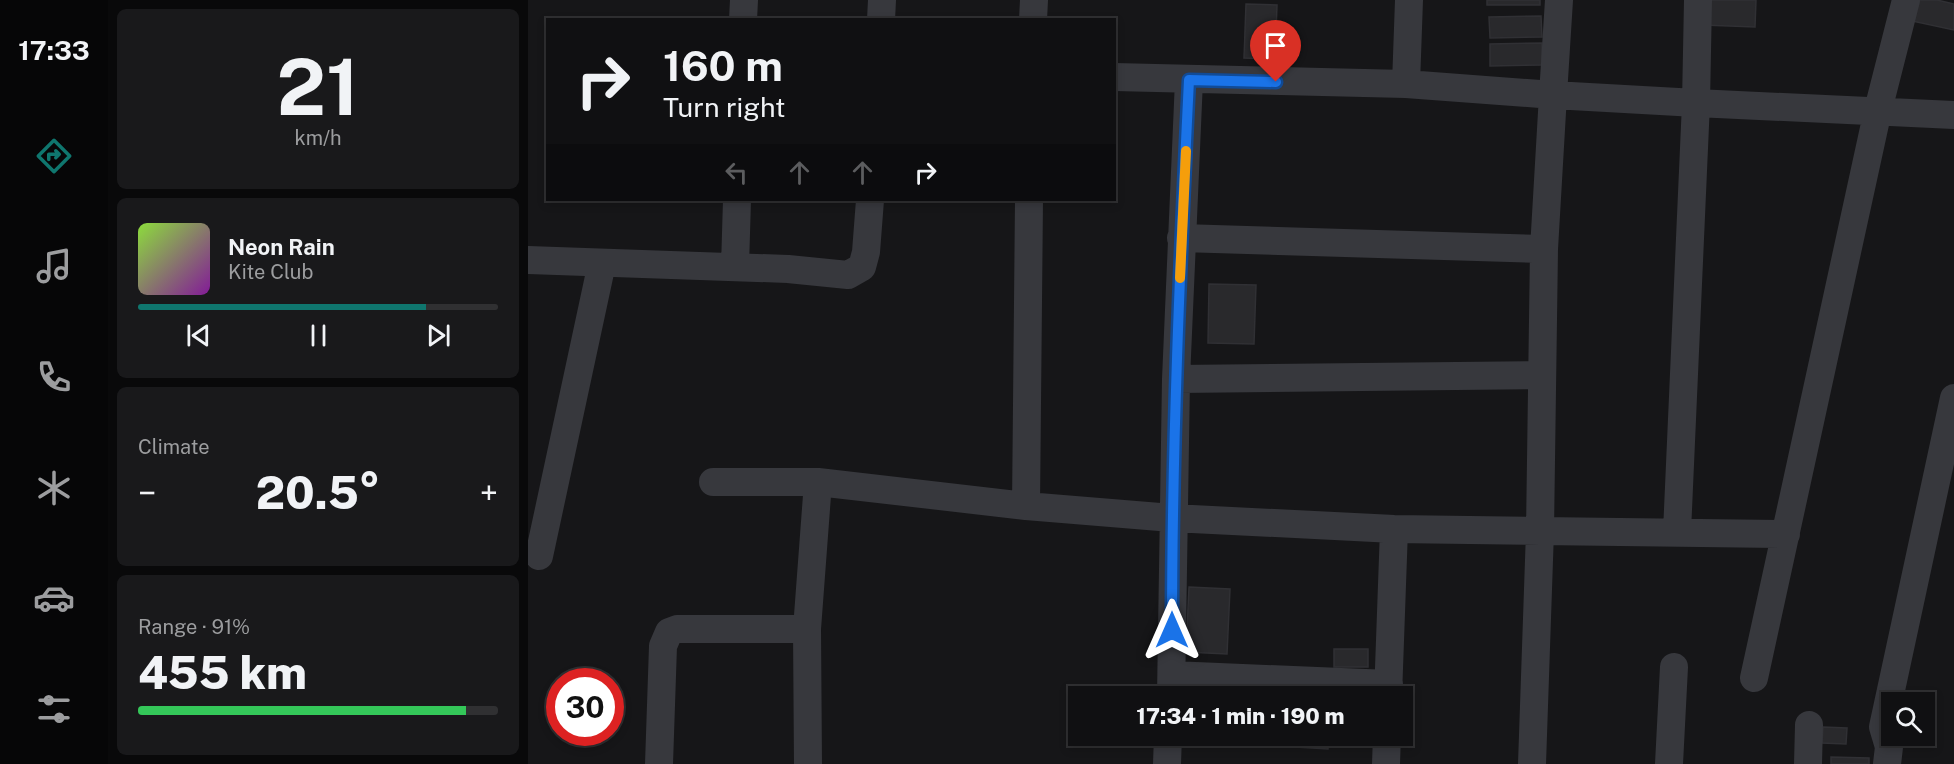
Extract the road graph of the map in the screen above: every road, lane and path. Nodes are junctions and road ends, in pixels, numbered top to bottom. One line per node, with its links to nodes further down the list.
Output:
1 (744, 0): 8 (street)
2 (882, 0): 9 (street)
3 (1034, 0): 10 (street)
4 (1409, 0): 13 (street)
5 (1559, 0): 14 (street)
6 (1698, 0): 15 (street)
7 (1906, 0): 16 (street)
8 (743, 18)
9 (881, 18)
10 (1033, 18)
11 (1116, 77): 12 (street)
12 (1189, 80): 13 (street); 21 (street)
13 (1406, 84): 14 (street)
14 (1553, 95): 15 (street); 22 (street)
15 (1696, 103): 16 (street); 35 (street)
16 (1878, 110): 17 (street); 36 (street)
17 (1954, 115)
18 (737, 201): 25 (street)
19 (870, 201): 25 (street)
20 (1029, 201): 31 (street)
21 (1181, 238): 22 (street); 27 (street)
22 (1544, 249): 26 (street)
23 (528, 260): 24 (street)
24 (602, 263): 25 (street); 37 (street)
25 (735, 267)
26 (1541, 375): 27 (street); 34 (street)
27 (1176, 379): 32 (street)
28 (1954, 398): 53 (street)
29 (712, 482): 30 (street)
30 (818, 482): 31 (street); 38 (street)
31 (1026, 506): 32 (street)
32 (1172, 518): 33 (street); 41 (street)
33 (1394, 529): 34 (street); 42 (street)
34 (1540, 531): 35 (street); 50 (street)
35 (1677, 532): 36 (street)
36 (1786, 534): 40 (street)
37 (540, 556)
38 (807, 629): 46 (street); 47 (street)
39 (1674, 667): 51 (street)
40 (1754, 678)
41 (1171, 686)
42 (1389, 686)
43 (1809, 725): 52 (street)
44 (1168, 746): 48 (street)
45 (1387, 746): 49 (street)
46 (659, 764)
47 (808, 764)
48 (1167, 764)
49 (1386, 764)
50 (1532, 764)
51 (1669, 764)
52 (1808, 764)
53 (1887, 764)

